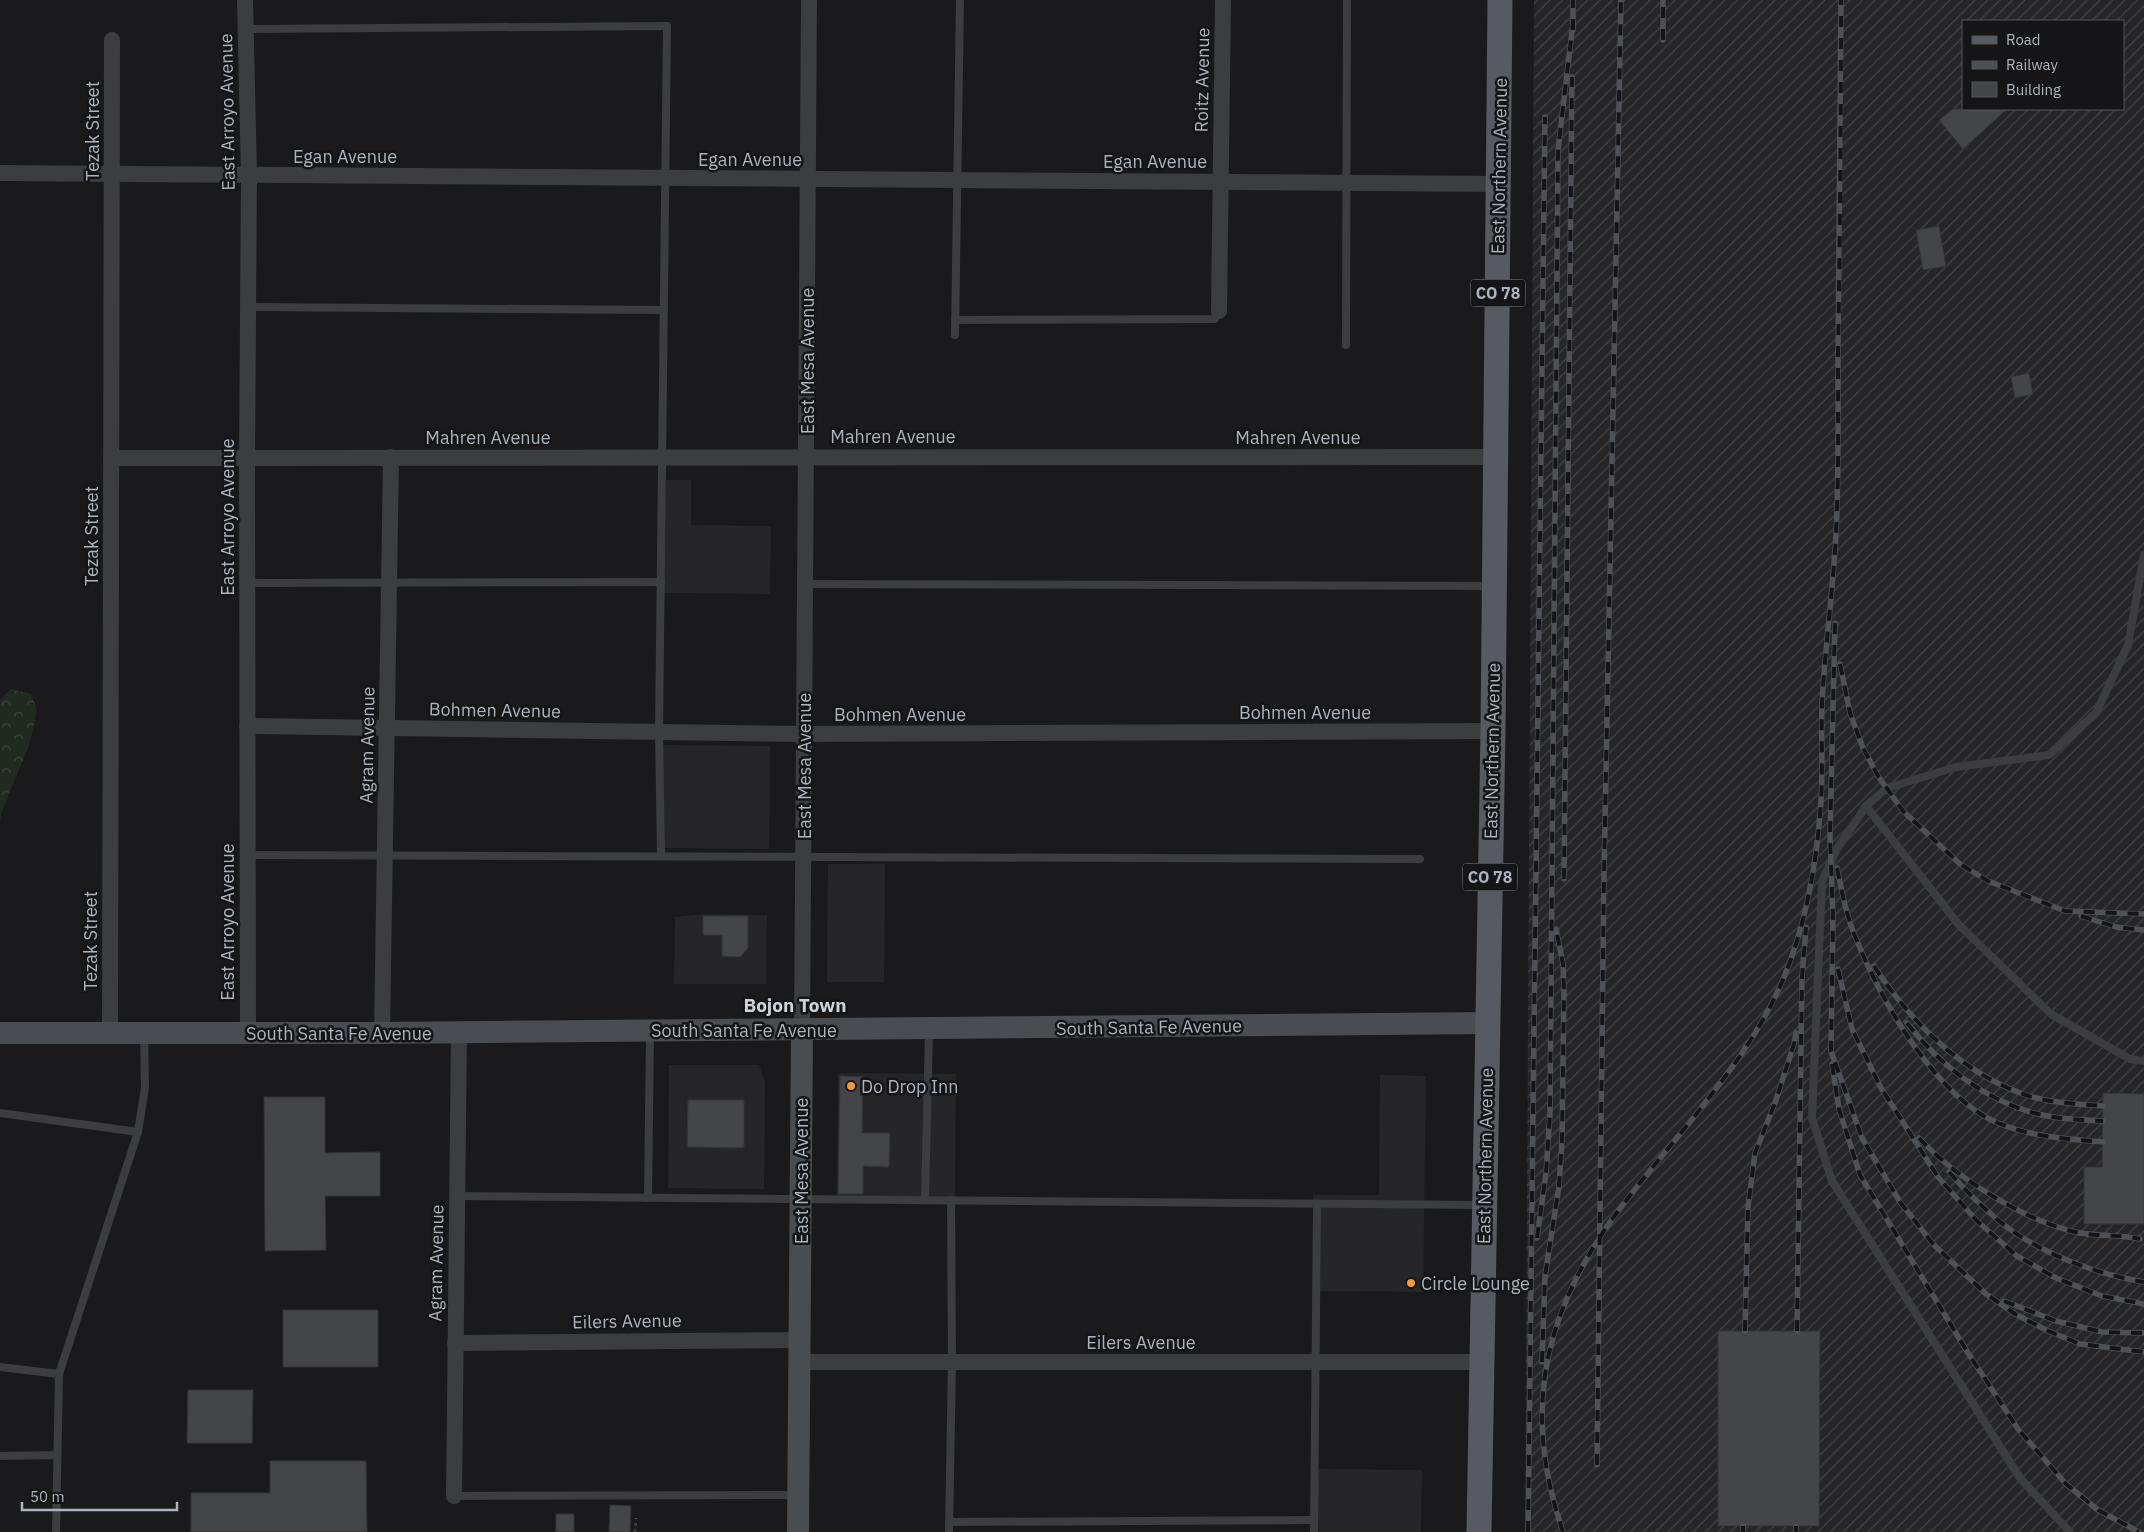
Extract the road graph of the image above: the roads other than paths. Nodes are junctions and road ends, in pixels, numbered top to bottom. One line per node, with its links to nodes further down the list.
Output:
1 (245, 0): 7 (street, East Arroyo Avenue)
2 (810, 0): 13 (street, East Mesa Avenue)
3 (960, 0): 14 (lane)
4 (1223, 0): 15 (street, Roitz Avenue)
5 (1347, 0): 16 (lane)
6 (1500, 0): 17 (main road, East Northern Avenue / CO 78)
7 (246, 28): 11 (street, East Arroyo Avenue); 12 (lane)
8 (112, 40): 10 (street, Tezak Street)
9 (0, 174): 10 (street, Egan Avenue)
10 (111, 174): 11 (street, Egan Avenue); 28 (street, Tezak Street)
11 (249, 175): 12 (street, Egan Avenue); 18 (street, East Arroyo Avenue)
12 (666, 178): 13 (street, Egan Avenue); 19 (lane)
13 (808, 179): 14 (street, Egan Avenue); 24 (street, East Mesa Avenue)
14 (957, 180): 15 (street, Egan Avenue); 21 (lane)
15 (1221, 182): 16 (street, Egan Avenue); 20 (street, Roitz Avenue)
16 (1346, 183): 17 (street, Egan Avenue); 23 (lane)
17 (1500, 184): 27 (main road, East Northern Avenue / CO 78)
18 (248, 307): 19 (lane); 29 (street, East Arroyo Avenue)
19 (664, 310): 26 (lane)
20 (1219, 311): 21 (lane)
21 (955, 320): 22 (lane)
22 (955, 335)
23 (1346, 344)
24 (806, 456): 26 (street, Mahren Avenue); 27 (street, Mahren Avenue); 34 (street, East Mesa Avenue)
25 (392, 457): 26 (street, Mahren Avenue); 29 (street, Mahren Avenue); 31 (street, Agram Avenue)
26 (663, 457): 33 (lane)
27 (1495, 457): 35 (main road, East Northern Avenue / CO 78)
28 (111, 458): 29 (street, Mahren Avenue); 53 (street, Tezak Street)
29 (247, 458): 32 (street, East Arroyo Avenue)
30 (2144, 555): 41 (lane)
31 (390, 581): 32 (lane); 33 (lane); 37 (street, Agram Avenue)
32 (247, 582): 36 (street, East Arroyo Avenue)
33 (661, 582): 39 (lane)
34 (805, 584): 35 (lane); 40 (street, East Mesa Avenue)
35 (1494, 586): 38 (main road, East Northern Avenue / CO 78)
36 (247, 726): 37 (street, Bohmen Avenue); 43 (street, East Arroyo Avenue)
37 (387, 729): 39 (street, Bohmen Avenue); 42 (street, Agram Avenue)
38 (1493, 731): 40 (street, Bohmen Avenue); 47 (main road, East Northern Avenue / CO 78)
39 (659, 732): 40 (street, Bohmen Avenue); 44 (lane)
40 (804, 734): 45 (street, East Mesa Avenue)
41 (1866, 806): 57 (lane); 86 (lane)
42 (385, 855): 43 (lane); 44 (lane); 55 (street, Agram Avenue)
43 (247, 856): 56 (street, East Arroyo Avenue)
44 (661, 856): 45 (lane)
45 (803, 857): 46 (lane); 50 (street, East Mesa Avenue)
46 (1420, 859)
47 (1488, 1024): 48 (street, South Santa Fe Avenue); 66 (main road, East Northern Avenue / CO 78)
48 (929, 1029): 50 (street, South Santa Fe Avenue); 63 (lane)
49 (650, 1030): 50 (street, South Santa Fe Avenue); 51 (street, South Santa Fe Avenue); 61 (lane)
50 (802, 1030): 62 (street, East Mesa Avenue)
51 (459, 1031): 55 (street, South Santa Fe Avenue); 60 (street, Agram Avenue)
52 (0, 1033): 53 (street, South Santa Fe Avenue)
53 (110, 1033): 54 (street, South Santa Fe Avenue)
54 (144, 1033): 56 (street, South Santa Fe Avenue); 59 (lane)
55 (382, 1033): 56 (street, South Santa Fe Avenue)
56 (248, 1034)
57 (2144, 1061)
58 (0, 1113): 59 (lane)
59 (138, 1132): 74 (lane)
60 (457, 1196): 61 (lane); 68 (street, Agram Avenue)
61 (648, 1198): 62 (lane)
62 (801, 1199): 63 (lane); 67 (street, East Mesa Avenue)
63 (925, 1200): 64 (lane)
64 (951, 1200): 65 (lane); 70 (lane)
65 (1318, 1204): 66 (lane); 71 (lane)
66 (1484, 1205): 72 (main road, East Northern Avenue / CO 78)
67 (800, 1340): 68 (street, Eilers Avenue); 69 (street, East Mesa Avenue)
68 (454, 1343): 78 (street, Agram Avenue)
69 (800, 1362): 70 (street, Eilers Avenue); 77 (street, East Mesa Avenue)
70 (952, 1362): 71 (street, Eilers Avenue); 80 (lane)
71 (1316, 1362): 72 (street, Eilers Avenue); 79 (lane)
72 (1482, 1362): 85 (main road, East Northern Avenue / CO 78)
73 (0, 1367): 74 (lane)
74 (59, 1374): 75 (lane)
75 (57, 1455): 76 (lane); 81 (lane)
76 (0, 1456)
77 (799, 1495): 78 (lane); 82 (street, East Mesa Avenue)
78 (454, 1496)
79 (1314, 1520): 80 (lane); 84 (lane)
80 (949, 1522): 83 (lane)
81 (56, 1532)
82 (798, 1532)
83 (949, 1532)
84 (1314, 1532)
85 (1479, 1532)
86 (2070, 1532)

